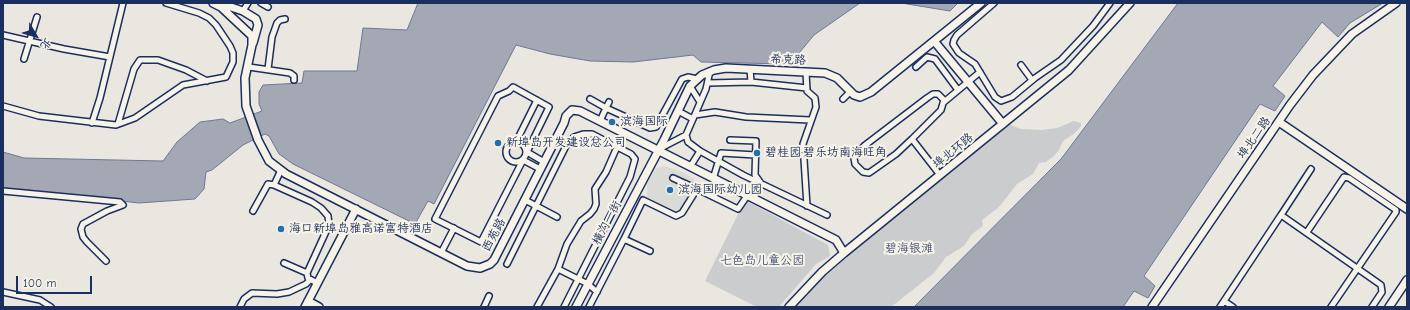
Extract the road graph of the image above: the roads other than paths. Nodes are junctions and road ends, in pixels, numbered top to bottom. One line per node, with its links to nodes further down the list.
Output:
1 (124, 3): 20 (street)
2 (166, 3): 33 (street)
3 (213, 3): 11 (main road)
4 (248, 3): 13 (street)
5 (261, 3): 12 (street)
6 (981, 3): 18 (main road)
7 (994, 3): 29 (street)
8 (1110, 3): 32 (street)
9 (1396, 3): 52 (main road, 埠北二路)
10 (1128, 6): 55 (main road, 埠北环路)
11 (221, 7): 13 (main road); 19 (main road)
12 (268, 7)
13 (243, 11): 19 (main road, 西苑路)
14 (37, 17): 17 (street)
15 (285, 19): 25 (street)
16 (3, 35): 17 (street)
17 (30, 41): 20 (street); 21 (street)
18 (934, 41): 37 (main road); 39 (main road)
19 (252, 45): 23 (main road, 西苑路)
20 (110, 57): 53 (street)
21 (24, 59)
22 (1021, 65): 32 (street)
23 (248, 66): 25 (street); 71 (main road, 西苑路)
24 (916, 67): 37 (street)
25 (268, 69): 31 (street)
26 (750, 70): 27 (main road, 希克路); 28 (main road, 希克路); 34 (street)
27 (710, 71): 30 (main road, 希克路); 35 (street)
28 (806, 72): 38 (street); 39 (main road, 希克路)
29 (980, 72): 32 (street); 37 (street)
30 (697, 79): 36 (main road, 希克路); 47 (street)
31 (294, 80)
32 (1032, 80)
33 (207, 82): 54 (street); 54 (street)
34 (751, 82): 35 (street); 38 (street)
35 (708, 83): 44 (street)
36 (690, 86): 44 (street); 48 (main road, 希克路)
37 (963, 87): 45 (street); 55 (main road)
38 (807, 88): 50 (street)
39 (851, 91): 41 (street)
40 (590, 99): 47 (street)
41 (843, 99)
42 (537, 100): 59 (street); 63 (street); 89 (street)
43 (609, 102): 47 (street)
44 (700, 102): 49 (street)
45 (944, 102): 57 (street); 57 (street)
46 (3, 106): 53 (street)
47 (606, 108): 51 (street)
48 (678, 111): 49 (street); 61 (main road, 希克路)
49 (694, 117): 50 (street); 56 (street)
50 (810, 120): 82 (street)
51 (600, 121): 61 (main road, 西苑路); 67 (main road, 西苑路)
52 (1279, 122): 84 (main road); 119 (main road, 埠北二路)
53 (92, 123): 54 (street)
54 (118, 124)
55 (1003, 124): 72 (main road, 埠北环路)
56 (686, 135): 61 (street); 62 (street)
57 (912, 139): 72 (street)
58 (730, 140): 64 (street)
59 (516, 142): 63 (street); 65 (street)
60 (617, 147): 81 (street); 99 (street); 101 (street)
61 (658, 150): 68 (main road, 西苑路); 104 (main road, 横沟一街)
62 (700, 151): 66 (street); 68 (street)
63 (527, 152): 65 (street); 67 (street)
64 (756, 155): 66 (street); 75 (street)
65 (523, 160): 70 (street); 89 (street)
66 (718, 161): 74 (street); 75 (street)
67 (544, 162): 70 (main road, 西苑路)
68 (690, 167): 74 (main road, 西苑路)
69 (1311, 168): 87 (street)
70 (540, 169): 80 (main road, 西苑路)
71 (281, 170): 76 (street); 83 (main road, 西苑路)
72 (940, 175): 94 (main road, 埠北环路)
73 (673, 178): 77 (street)
74 (714, 179): 79 (main road, 西苑路)
75 (760, 182): 79 (street); 82 (street)
76 (274, 185): 85 (street); 100 (street)
77 (697, 189): 79 (street); 91 (street)
78 (3, 191): 95 (street)
79 (751, 197): 94 (main road, 西苑路)
80 (524, 200): 81 (street); 93 (main road, 西苑路)
81 (536, 206): 88 (street); 97 (street)
82 (807, 206): 86 (street)
83 (356, 209): 93 (main road, 西苑路); 103 (main road)
84 (1407, 209)
85 (253, 211)
86 (828, 215)
87 (1281, 215): 90 (street); 108 (street)
88 (557, 216)
89 (454, 228): 93 (street)
90 (1307, 232): 98 (street); 98 (street)
91 (624, 239): 92 (street); 106 (street)
92 (650, 251)
93 (441, 253)
94 (844, 253): 118 (main road, 埠北环路)
95 (106, 261)
96 (284, 263): 100 (street)
97 (507, 264)
98 (1358, 268): 122 (street); 123 (street)
99 (558, 269): 101 (street); 114 (street)
100 (307, 273): 103 (street)
101 (578, 279): 104 (street); 115 (street)
102 (1407, 280): 124 (main road)
103 (314, 281): 109 (main road); 111 (street)
104 (588, 284): 106 (street); 116 (main road, 横沟一街)
105 (3, 292): 110 (street)
106 (597, 292): 117 (street)
107 (489, 296): 113 (street)
108 (1224, 301): 120 (street); 121 (street)
109 (306, 304): 112 (main road)
110 (51, 307)
111 (240, 307)
112 (319, 307)
113 (484, 307)
114 (537, 307)
115 (564, 307)
116 (576, 307)
117 (589, 307)
118 (789, 307)
119 (1152, 307)
120 (1220, 307)
121 (1233, 307)
122 (1331, 307)
123 (1372, 307)
124 (1389, 307)

